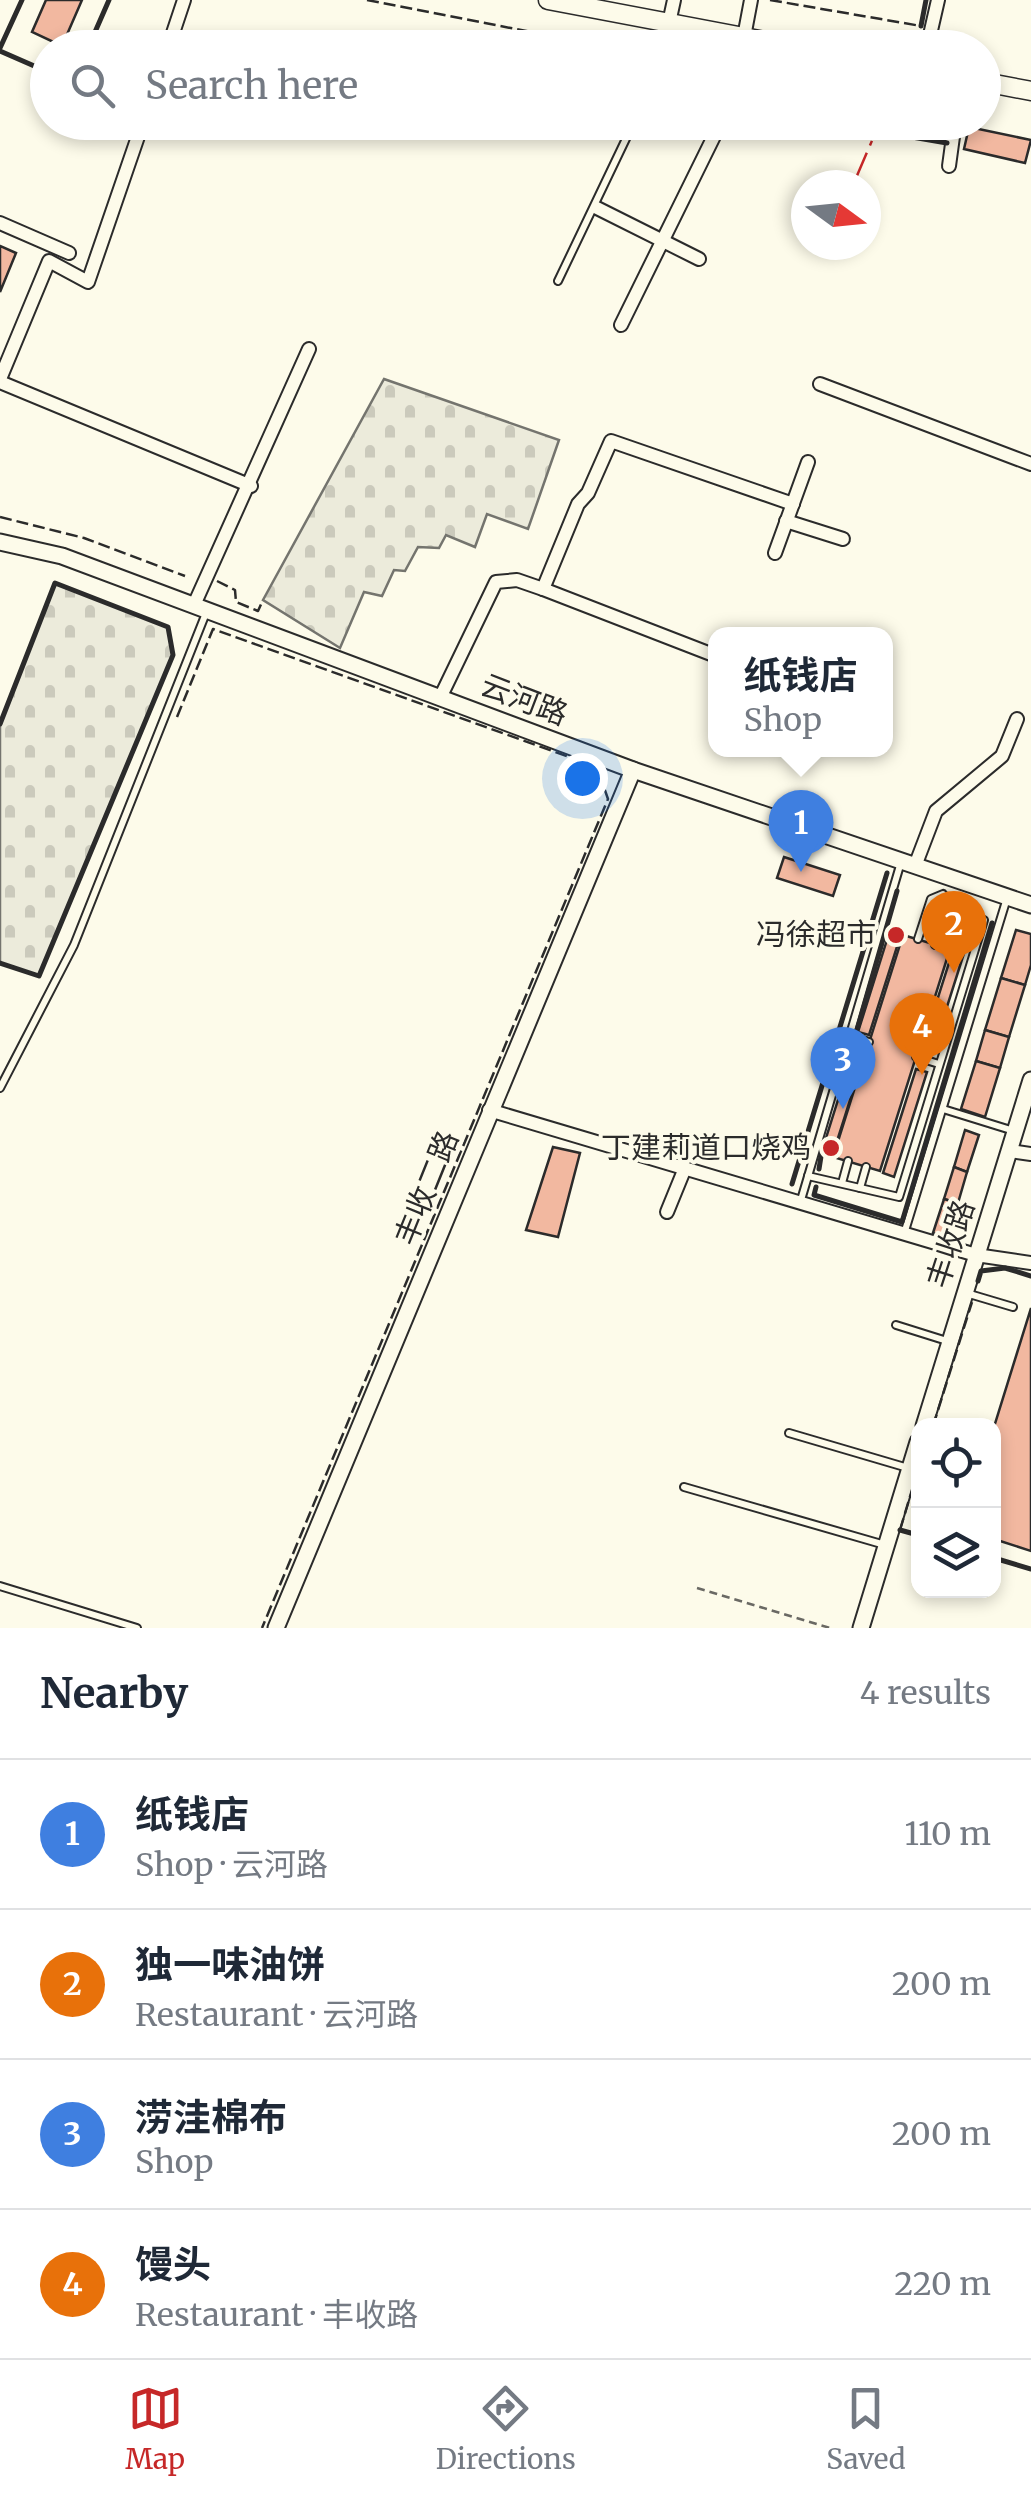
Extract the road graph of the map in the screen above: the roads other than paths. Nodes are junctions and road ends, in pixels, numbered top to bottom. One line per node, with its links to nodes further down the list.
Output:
1 (184, 0): 8 (street)
2 (548, 0): 6 (main road)
3 (674, 0): 7 (street)
4 (751, 0): 11 (street)
5 (938, 0): 12 (street)
6 (586, 4): 7 (main road)
7 (669, 22): 9 (lane); 10 (main road)
8 (174, 30)
9 (667, 30)
10 (701, 30)
11 (743, 30)
12 (931, 30)
13 (1001, 85): 14 (main road)
14 (1031, 90)
15 (136, 140): 28 (street)
16 (625, 140): 25 (lane)
17 (712, 140): 22 (street)
18 (953, 140): 19 (street)
19 (950, 166)
20 (596, 208): 22 (street)
21 (0, 222): 23 (street)
22 (662, 240): 24 (street); 26 (street)
23 (70, 253)
24 (699, 258)
25 (558, 281)
26 (620, 325)
27 (309, 349): 32 (street)
28 (0, 380): 32 (street)
29 (820, 384): 31 (street)
30 (808, 462): 33 (street)
31 (1031, 464)
32 (251, 486): 39 (street)
33 (793, 504): 34 (street); 38 (street)
34 (786, 521): 35 (street); 37 (street)
35 (844, 539)
36 (0, 542): 39 (street, 云河路)
37 (775, 553)
38 (543, 588): 40 (street); 41 (street)
39 (200, 608): 41 (street, 云河路); 55 (lane)
40 (708, 653)
41 (440, 698): 43 (street, 云河路)
42 (1017, 720): 44 (street)
43 (633, 770): 44 (street, 云河路); 57 (street, 丰收二路)
44 (908, 863): 45 (street, 云河路); 64 (lane)
45 (1008, 897): 46 (street, 云河路); 56 (lane)
46 (1031, 904)
47 (984, 920): 53 (lane)
48 (918, 939): 49 (lane)
49 (935, 945)
50 (860, 1039): 51 (lane)
51 (869, 1042)
52 (916, 1056): 53 (lane)
53 (939, 1064): 66 (lane)
54 (1031, 1080): 58 (street, 丰收路)
55 (0, 1088)
56 (943, 1109): 58 (lane); 69 (lane)
57 (489, 1110): 63 (street); 84 (street, 丰收二路)
58 (1016, 1131): 59 (street, 丰收路)
59 (1010, 1151): 60 (street); 70 (street, 丰收路)
60 (1031, 1154)
61 (848, 1162): 65 (lane)
62 (866, 1167): 66 (lane)
63 (685, 1168): 67 (street); 68 (street)
64 (808, 1176): 65 (lane); 67 (lane)
65 (842, 1182): 66 (lane)
66 (860, 1188)
67 (800, 1202): 69 (street)
68 (666, 1212)
69 (904, 1234): 70 (street)
70 (976, 1255): 71 (street); 72 (street, 丰收路)
71 (1031, 1263)
72 (965, 1292): 73 (lane); 75 (street, 丰收路)
73 (1012, 1308)
74 (896, 1325): 75 (lane)
75 (950, 1342): 76 (street, 丰收路)
76 (926, 1418)
77 (789, 1433): 79 (lane)
78 (911, 1466): 79 (street)
79 (910, 1469): 81 (street)
80 (684, 1487): 81 (lane)
81 (886, 1545): 85 (street)
82 (0, 1586): 83 (lane)
83 (137, 1628)
84 (276, 1628)
85 (861, 1628)

